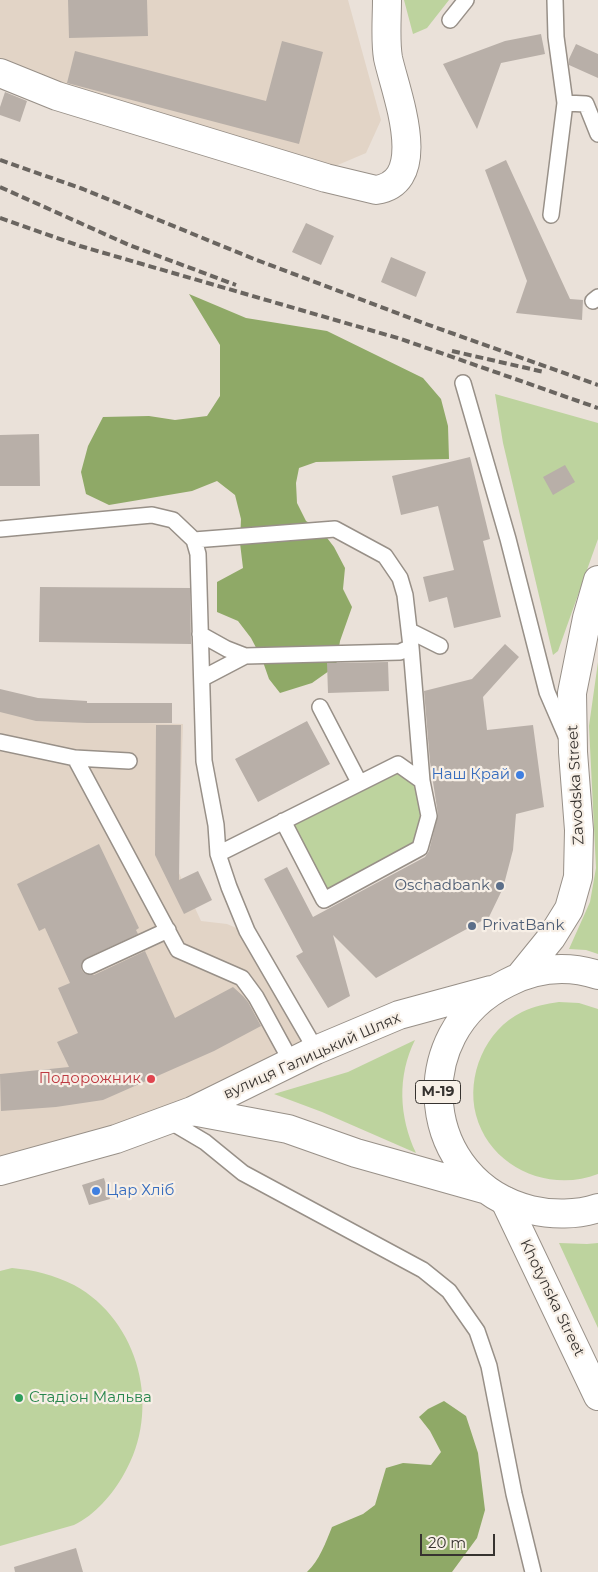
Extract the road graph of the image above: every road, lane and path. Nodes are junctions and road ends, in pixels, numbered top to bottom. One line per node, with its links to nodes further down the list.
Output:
1 (386, 0): 5 (main road)
2 (466, 0): 4 (lane)
3 (555, 0): 6 (lane)
4 (450, 20)
5 (0, 73)
6 (565, 103): 7 (lane); 8 (lane)
7 (598, 134)
8 (551, 215)
9 (463, 383): 21 (lane)
10 (0, 529): 11 (lane)
11 (194, 540): 13 (lane); 14 (lane)
12 (598, 580): 21 (main road, Zavodska Street / М-19)
13 (410, 631): 15 (lane); 16 (lane)
14 (200, 634): 17 (lane); 18 (lane)
15 (440, 646)
16 (411, 647): 17 (lane); 24 (lane)
17 (245, 656): 18 (lane)
18 (202, 678): 27 (lane)
19 (320, 707): 25 (lane)
20 (0, 742): 22 (lane)
21 (574, 752): 30 (main road, Zavodska Street / М-19)
22 (75, 758): 23 (lane); 28 (lane)
23 (128, 761)
24 (422, 781): 25 (lane); 26 (lane)
25 (359, 782): 26 (lane)
26 (283, 821): 27 (lane)
27 (218, 854): 33 (lane)
28 (168, 930): 29 (lane); 34 (lane)
29 (90, 966)
30 (522, 975): 31 (main road, М-19); 32 (main road, М-19)
31 (598, 975)
32 (491, 990): 33 (main road, вулиця Галицький Шлях / М-19); 38 (main road, М-19)
33 (316, 1050): 34 (main road, вулиця Галицький Шлях / М-19)
34 (292, 1063): 35 (main road, вулиця Галицький Шлях / М-19)
35 (192, 1110): 36 (main road, вулиця Галицький Шлях / М-19); 38 (main road, вулиця Галицький Шлях / М-19)
36 (166, 1119): 37 (main road, вулиця Галицький Шлях / М-19); 41 (lane)
37 (1, 1168)
38 (496, 1195): 39 (main road, М-19); 40 (main road, Khotynska Street)
39 (598, 1208)
40 (598, 1396)
41 (528, 1570)

